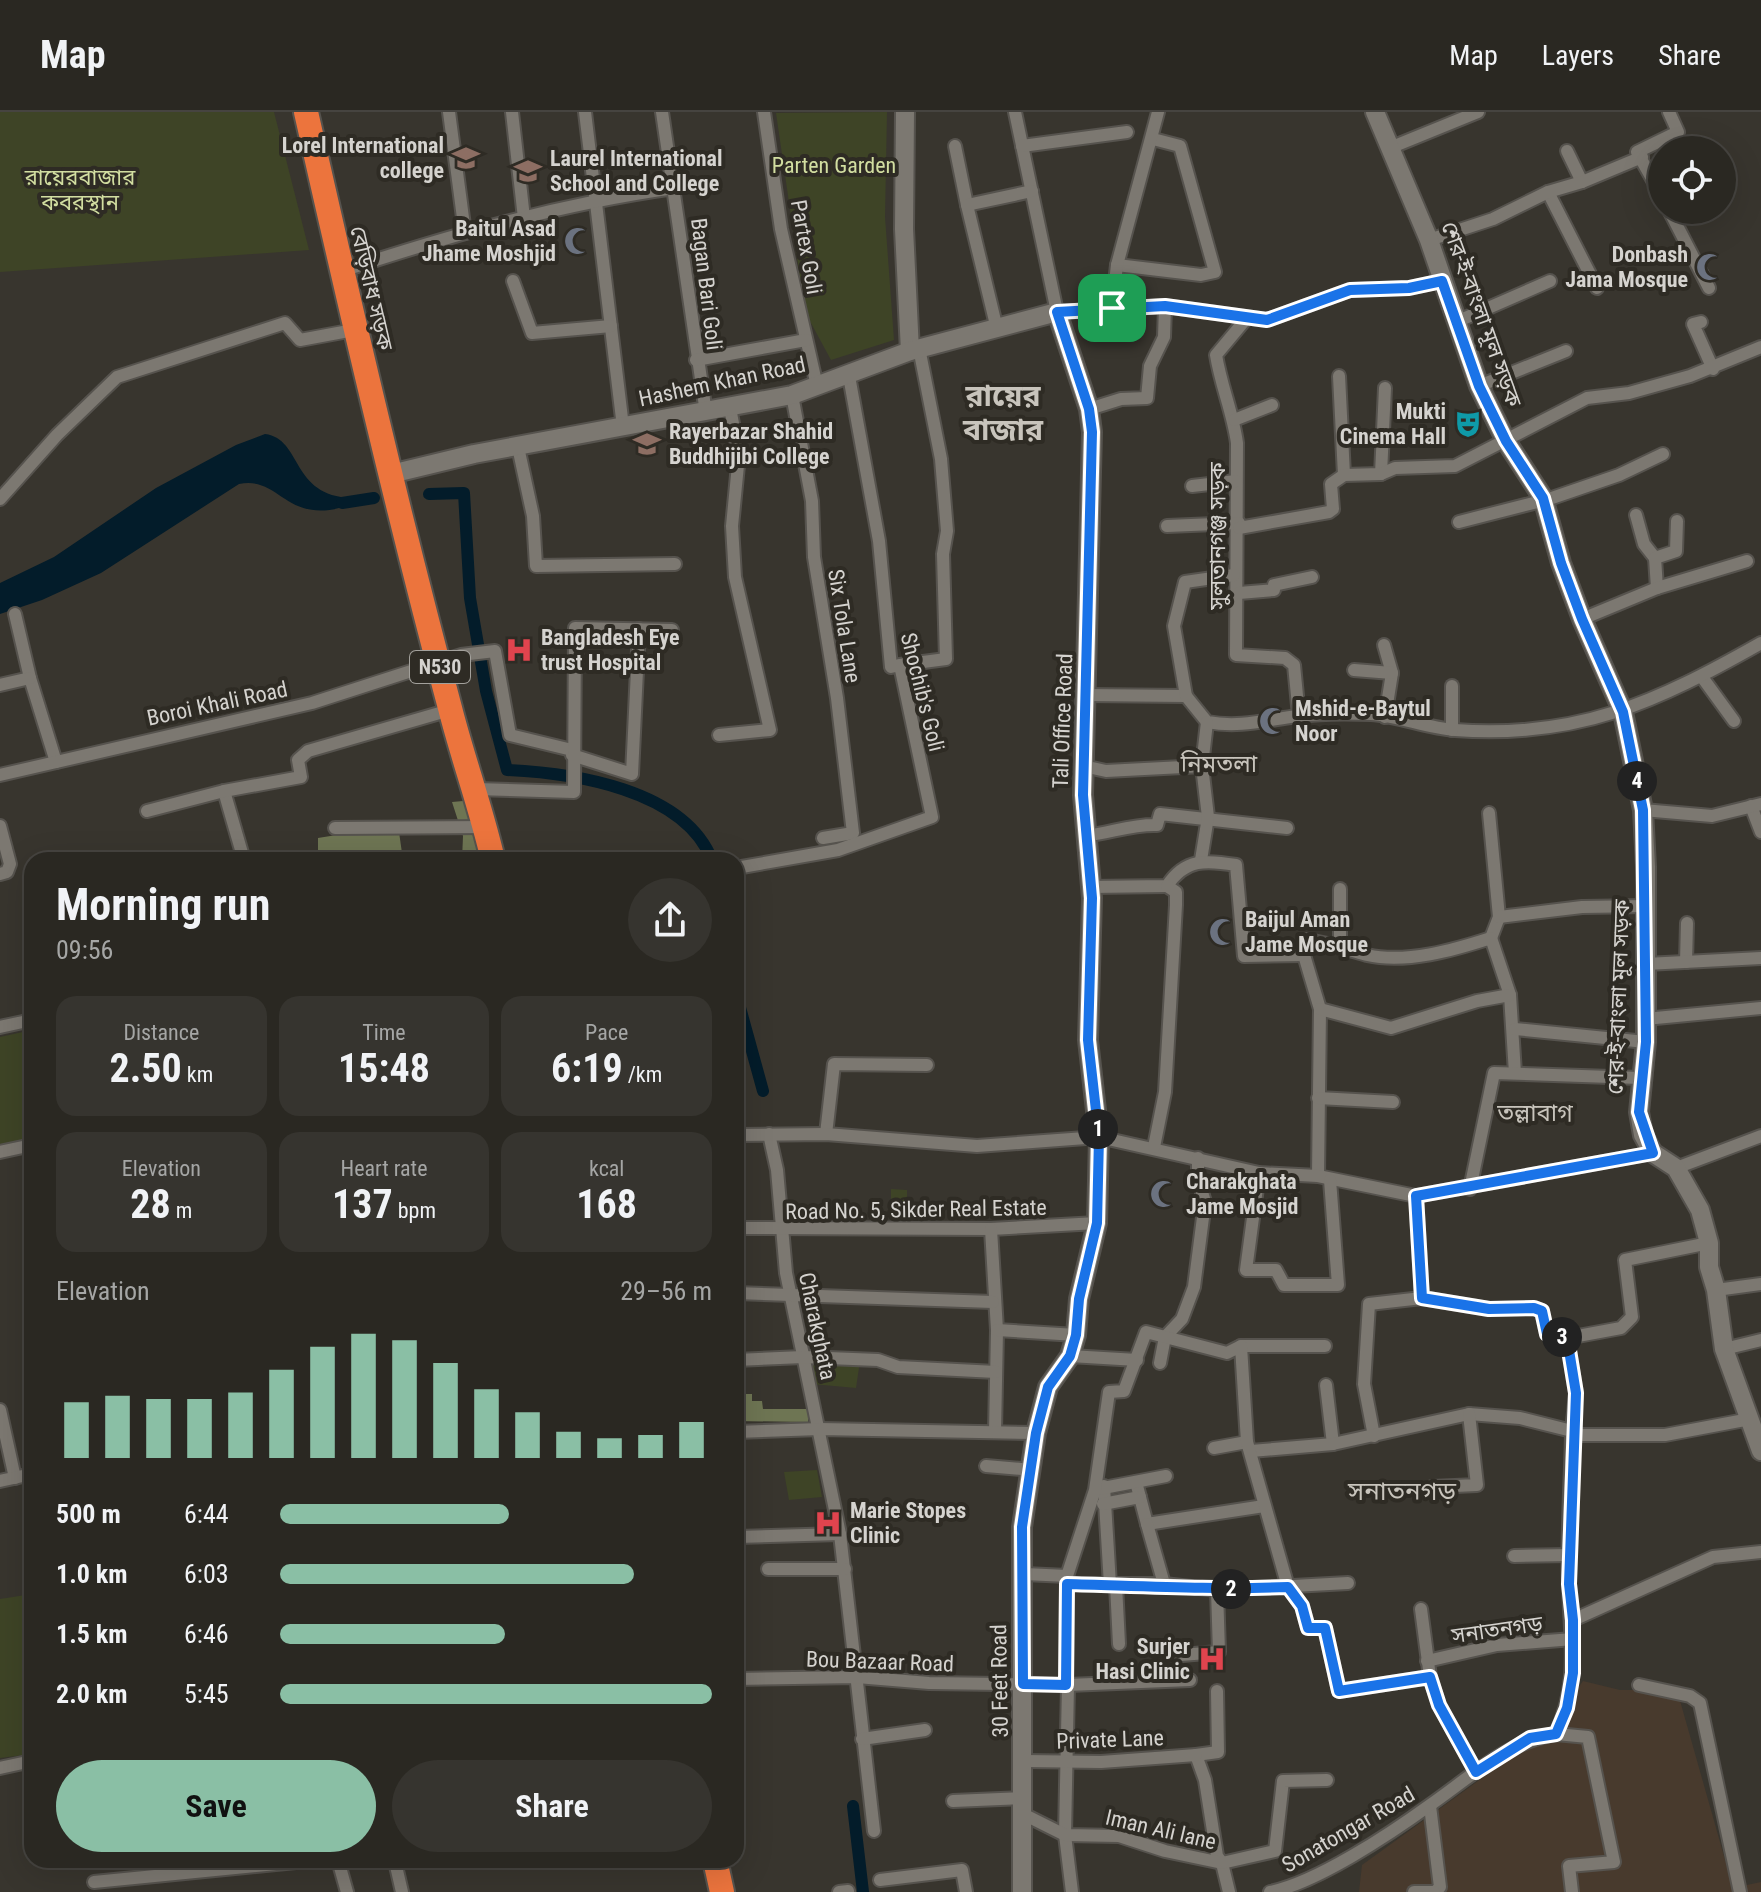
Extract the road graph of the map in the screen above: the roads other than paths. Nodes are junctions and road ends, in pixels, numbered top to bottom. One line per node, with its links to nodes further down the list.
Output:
1 (306, 112): 32 (highway, বেড়িবাধ সড়ক / N530)
2 (449, 112): 29 (street)
3 (512, 112): 27 (street)
4 (585, 112): 25 (street)
5 (662, 112): 22 (street, Bagan Bari Goli)
6 (764, 112): 47 (street, Partex Goli)
7 (905, 112): 49 (street)
8 (1015, 112): 16 (street)
9 (1158, 112): 14 (street)
10 (1375, 112): 17 (street, শের-ই-বাংলা মূল সড়ক)
11 (1478, 112): 17 (street)
12 (1669, 112): 19 (street)
13 (1127, 132): 16 (street)
14 (1153, 139): 31 (street); 31 (street)
15 (955, 146): 26 (street)
16 (1022, 146): 23 (street)
17 (1392, 147): 30 (street, শের-ই-বাংলা মূল সড়ক)
18 (1567, 151): 21 (street)
19 (1642, 157): 20 (street); 21 (street)
20 (1648, 169)
21 (1582, 182): 24 (street)
22 (674, 188): 25 (street); 51 (street, Bagan Bari Goli)
23 (1032, 191): 26 (street); 40 (street)
24 (1548, 192): 30 (street); 36 (street)
25 (597, 199): 27 (street); 44 (street)
26 (967, 205): 45 (street)
27 (524, 218): 29 (street)
28 (1679, 224): 37 (street)
29 (465, 233): 32 (street)
30 (1429, 240): 34 (street, শের-ই-বাংলা মূল সড়ক)
31 (1117, 265): 39 (street)
32 (342, 271): 46 (highway, বেড়িবাধ সড়ক / N530)
33 (513, 281): 44 (street)
34 (1442, 281): 41 (street); 42 (street, শের-ই-বাংলা মূল সড়ক)
35 (1550, 281): 42 (street)
36 (1597, 288)
37 (1709, 288)
38 (1165, 306): 39 (street); 41 (street); 61 (street)
39 (1112, 308): 40 (street)
40 (1057, 312): 45 (street, Hashem Khan Road); 61 (street, Tali Office Road)
41 (1246, 319): 63 (street, সুলতানগঞ্জ সড়ক)
42 (1456, 322): 56 (street, শের-ই-বাংলা মূল সড়ক)
43 (1701, 322): 52 (street)
44 (611, 326): 64 (street)
45 (997, 329): 49 (street, Hashem Khan Road)
46 (354, 330): 68 (highway, বেড়িবাধ সড়ক / N530); 74 (street)
47 (806, 340): 51 (street); 55 (street, Partex Goli)
48 (1761, 347): 52 (street)
49 (914, 350): 53 (street, Hashem Khan Road); 94 (street)
50 (1566, 351): 56 (street)
51 (696, 360): 62 (street, Bagan Bari Goli)
52 (1713, 369): 65 (street)
53 (849, 376): 55 (street, Hashem Khan Road); 94 (street, Shochib's Goli)
54 (1339, 376): 70 (street)
55 (817, 386): 58 (street, Hashem Khan Road)
56 (1479, 386): 65 (street, শের-ই-বাংলা মূল সড়ক)
57 (1385, 388): 69 (street)
58 (792, 395): 60 (street, Hashem Khan Road); 129 (street, Six Tola Lane)
59 (1272, 405): 63 (street)
60 (730, 408): 62 (street, Hashem Khan Road); 110 (street)
61 (1089, 409): 101 (street, Tali Office Road)
62 (706, 413): 64 (street, Hashem Khan Road)
63 (1234, 420): 71 (street, সুলতানগঞ্জ সড়ক)
64 (623, 427): 66 (street, Hashem Khan Road)
65 (1506, 441): 69 (street); 73 (street, শের-ই-বাংলা মূল সড়ক)
66 (518, 447): 68 (street, Hashem Khan Road); 82 (street)
67 (1663, 454): 73 (street)
68 (391, 474): 93 (highway, N530)
69 (1381, 474): 70 (street)
70 (1344, 475): 78 (street)
71 (1236, 481): 72 (street); 78 (street, সুলতানগঞ্জ সড়ক)
72 (1192, 486)
73 (1543, 498): 77 (street); 88 (street, শের-ই-বাংলা মূল সড়ক)
74 (0, 499)
75 (1636, 515): 80 (street)
76 (1677, 521): 80 (street)
77 (1459, 522)
78 (1239, 525): 79 (street); 83 (street, সুলতানগঞ্জ সড়ক)
79 (1167, 526)
80 (1655, 558): 85 (street)
81 (1747, 561): 85 (street)
82 (675, 564)
83 (1234, 575): 86 (street, সুলতানগঞ্জ সড়ক); 102 (street)
84 (1312, 577): 86 (street)
85 (1657, 588): 88 (street)
86 (1239, 593): 105 (street, সুলতানগঞ্জ সড়ক)
87 (15, 614): 98 (street)
88 (1582, 619): 104 (street, শের-ই-বাংলা মূল সড়ক)
89 (639, 629): 90 (street); 111 (street); 111 (street)
90 (672, 630)
91 (1761, 643): 97 (street)
92 (1384, 645): 96 (street)
93 (450, 659): 103 (highway, N530); 111 (street, Boroi Khali Road); 112 (street, Boroi Khali Road)
94 (900, 665): 133 (street, Shochib's Goli)
95 (1354, 670): 96 (street)
96 (1392, 673): 106 (street)
97 (1702, 677): 104 (street); 107 (street)
98 (30, 678): 99 (street); 112 (street)
99 (0, 685)
100 (1452, 686): 109 (street)
101 (1085, 695): 102 (street); 113 (street, Tali Office Road)
102 (1186, 696): 108 (street)
103 (450, 710): 116 (highway, N530); 117 (street)
104 (1623, 712): 109 (street); 119 (street, শের-ই-বাংলা মূল সড়ক)
105 (1299, 716): 106 (street); 108 (street)
106 (1385, 717): 109 (street)
107 (1734, 721)
108 (1207, 722): 114 (street)
109 (1452, 730)
110 (719, 735)
111 (573, 757): 116 (street)
112 (56, 762): 115 (street, Boroi Khali Road)
113 (1083, 766): 114 (street); 128 (street, Tali Office Road)
114 (1202, 766): 122 (street)
115 (0, 775)
116 (476, 789): 124 (highway, N530)
117 (224, 791): 120 (street); 130 (street)
118 (1756, 805): 119 (street); 127 (street)
119 (1643, 810): 138 (street, শের-ই-বাংলা মূল সড়ক)
120 (147, 811)
121 (1489, 813): 139 (street)
122 (1208, 817): 126 (street); 128 (street); 132 (street)
123 (0, 826): 134 (street)
124 (486, 827): 125 (street); 131 (highway, N530)
125 (335, 828)
126 (1287, 828)
127 (1761, 832)
128 (1084, 836): 136 (street, Tali Office Road)
129 (823, 838)
130 (242, 852)
131 (491, 852)
132 (1201, 860): 135 (street); 143 (street)
133 (744, 867)
134 (0, 874)
135 (1167, 886): 136 (street); 166 (street)
136 (1090, 887): 164 (street, Tali Office Road)
137 (1340, 889): 142 (street)
138 (1646, 906): 139 (street); 146 (street, শের-ই-বাংলা মূল সড়ক)
139 (1499, 917): 141 (street)
140 (1687, 923): 145 (street)
141 (1491, 938): 142 (street); 147 (street)
142 (1340, 944): 143 (street)
143 (1304, 955): 149 (street)
144 (1761, 958): 145 (street)
145 (1686, 962): 146 (street)
146 (1646, 964): 150 (street, শের-ই-বাংলা মূল সড়ক)
147 (1510, 995): 149 (street); 153 (street)
148 (1761, 1008): 150 (street)
149 (1320, 1009): 158 (street)
150 (1645, 1019): 154 (street, শের-ই-বাংলা মূল সড়ক)
151 (24, 1022): 152 (street)
152 (0, 1027)
153 (1515, 1029): 154 (street); 156 (street)
154 (1646, 1042): 157 (street, শের-ই-বাংলা মূল সড়ক)
155 (927, 1065): 161 (street)
156 (1515, 1073): 157 (street); 173 (street)
157 (1640, 1078): 168 (street, শের-ই-বাংলা মূল সড়ক)
158 (1318, 1098): 159 (street); 172 (street)
159 (1393, 1102)
160 (769, 1134): 161 (street); 162 (street); 178 (street, Charakghata)
161 (826, 1134): 164 (street)
162 (744, 1135)
163 (1761, 1136): 170 (street)
164 (1099, 1137): 166 (street); 175 (street, Tali Office Road)
165 (24, 1147): 167 (street)
166 (1154, 1147): 169 (street)
167 (0, 1152)
168 (1653, 1153): 170 (street); 173 (street)
169 (1198, 1158): 171 (street); 188 (street)
170 (1676, 1168): 179 (street)
171 (1259, 1173): 172 (street); 172 (street)
172 (1324, 1178): 174 (street)
173 (1470, 1189): 174 (street)
174 (1416, 1196): 184 (street)
175 (1097, 1223): 177 (street, Road No. 5, Sikder Real Estate); 187 (street, Tali Office Road)
176 (744, 1229): 178 (street, Road No. 5, Sikder Real Estate)
177 (991, 1229): 178 (street, Road No. 5, Sikder Real Estate); 185 (street)
178 (780, 1231): 183 (street, Charakghata)
179 (1709, 1243): 181 (street); 189 (street)
180 (1761, 1284): 181 (street)
181 (1716, 1290): 193 (street)
182 (744, 1293): 183 (street)
183 (793, 1294): 185 (street); 195 (street, Charakghata)
184 (1422, 1298): 189 (street); 209 (street)
185 (993, 1302): 186 (street)
186 (997, 1330): 187 (street); 199 (street)
187 (1076, 1335): 194 (street, 30 Feet Road)
188 (1165, 1337): 191 (street); 197 (street); 198 (street)
189 (1567, 1338): 208 (street)
190 (1761, 1340): 193 (street)
191 (1241, 1346): 192 (street); 211 (street)
192 (1325, 1346)
193 (1724, 1349): 203 (street)
194 (1070, 1356): 197 (street); 207 (street, 30 Feet Road)
195 (803, 1357): 196 (street); 199 (street); 204 (street, Charakghata)
196 (744, 1360)
197 (1137, 1360): 222 (street)
198 (1160, 1363)
199 (996, 1372): 206 (street)
200 (1326, 1385): 210 (street)
201 (0, 1410): 218 (street)
202 (1469, 1414): 208 (street); 209 (street); 221 (street)
203 (1750, 1419): 208 (street); 213 (street)
204 (820, 1429): 205 (street); 206 (street); 227 (street, Charakghata)
205 (744, 1432)
206 (995, 1432): 207 (street)
207 (1036, 1433): 215 (street, 30 Feet Road)
208 (1572, 1433): 230 (street)
209 (1374, 1436): 210 (street)
210 (1333, 1444): 211 (street)
211 (1249, 1446): 212 (street); 225 (street)
212 (1214, 1448)
213 (1761, 1451)
214 (986, 1466): 215 (street)
215 (1033, 1470): 234 (street, 30 Feet Road)
216 (24, 1476): 218 (street)
217 (1166, 1476): 220 (street)
218 (15, 1478): 219 (street)
219 (0, 1481)
220 (1136, 1482): 222 (street); 223 (street)
221 (1432, 1487)
222 (1100, 1488): 224 (street); 235 (street)
223 (1140, 1497): 224 (street); 226 (street)
224 (1103, 1504): 238 (street)
225 (1264, 1506): 226 (street); 239 (street)
226 (1146, 1519): 237 (street)
227 (840, 1534): 228 (street); 233 (street, Charakghata)
228 (744, 1537)
229 (1761, 1552): 242 (street)
230 (1570, 1555): 231 (street); 242 (street)
231 (1514, 1556)
232 (768, 1569): 233 (street)
233 (845, 1569): 247 (street, Charakghata)
234 (1025, 1574): 235 (street); 251 (street, 30 Feet Road)
235 (1067, 1580): 238 (street); 252 (street)
236 (1348, 1583): 239 (street)
237 (1164, 1584): 238 (street); 240 (street)
238 (1113, 1585): 244 (street)
239 (1288, 1587): 240 (street); 248 (street)
240 (1217, 1590): 245 (street)
241 (1421, 1609): 246 (street)
242 (1573, 1620): 243 (street)
243 (1573, 1639): 246 (street, সনাতনগড়); 256 (street)
244 (1119, 1644)
245 (1181, 1655)
246 (1427, 1661): 248 (street)
247 (857, 1677): 249 (street, Bou Bazaar Road); 251 (street, Bou Bazaar Road); 257 (street, Charakghata)
248 (1430, 1677): 263 (street)
249 (744, 1679)
250 (1190, 1680): 252 (street, Bou Bazaar Road)
251 (1023, 1684): 252 (street, Bou Bazaar Road); 259 (street, 30 Feet Road)
252 (1067, 1685): 260 (street)
253 (1639, 1685): 288 (street)
254 (1217, 1691): 258 (street, Private Lane)
255 (925, 1730): 257 (street)
256 (1556, 1734): 263 (street, Sonatongar Road); 287 (street)
257 (862, 1739): 268 (street, Charakghata)
258 (1196, 1755): 260 (street, Private Lane); 270 (street, Private Lane)
259 (1025, 1761): 260 (street, Private Lane); 266 (street, 30 Feet Road)
260 (1065, 1762): 269 (street)
261 (24, 1763): 262 (street)
262 (0, 1768)
263 (1476, 1772): 267 (street, Sonatongar Road)
264 (1327, 1780): 270 (street, Iman Ali lane)
265 (953, 1801): 266 (street)
266 (1024, 1806): 269 (street); 281 (street, 30 Feet Road)
267 (1430, 1806): 284 (street, Sonatongar Road); 286 (street)
268 (874, 1831)
269 (1065, 1835): 270 (street, Iman Ali lane); 282 (street)
270 (1222, 1863): 283 (street, Private Lane)
271 (235, 1868): 276 (street)
272 (340, 1868): 277 (street)
273 (396, 1868): 278 (street)
274 (717, 1868): 279 (highway)
275 (880, 1880): 280 (street)
276 (94, 1882)
277 (347, 1892)
278 (402, 1892)
279 (722, 1892)
280 (966, 1892)
281 (1022, 1892)
282 (1072, 1892)
283 (1229, 1892)
284 (1270, 1892)
285 (1414, 1892): 286 (street)
286 (1435, 1892)
287 (1572, 1892)
288 (1740, 1892)

